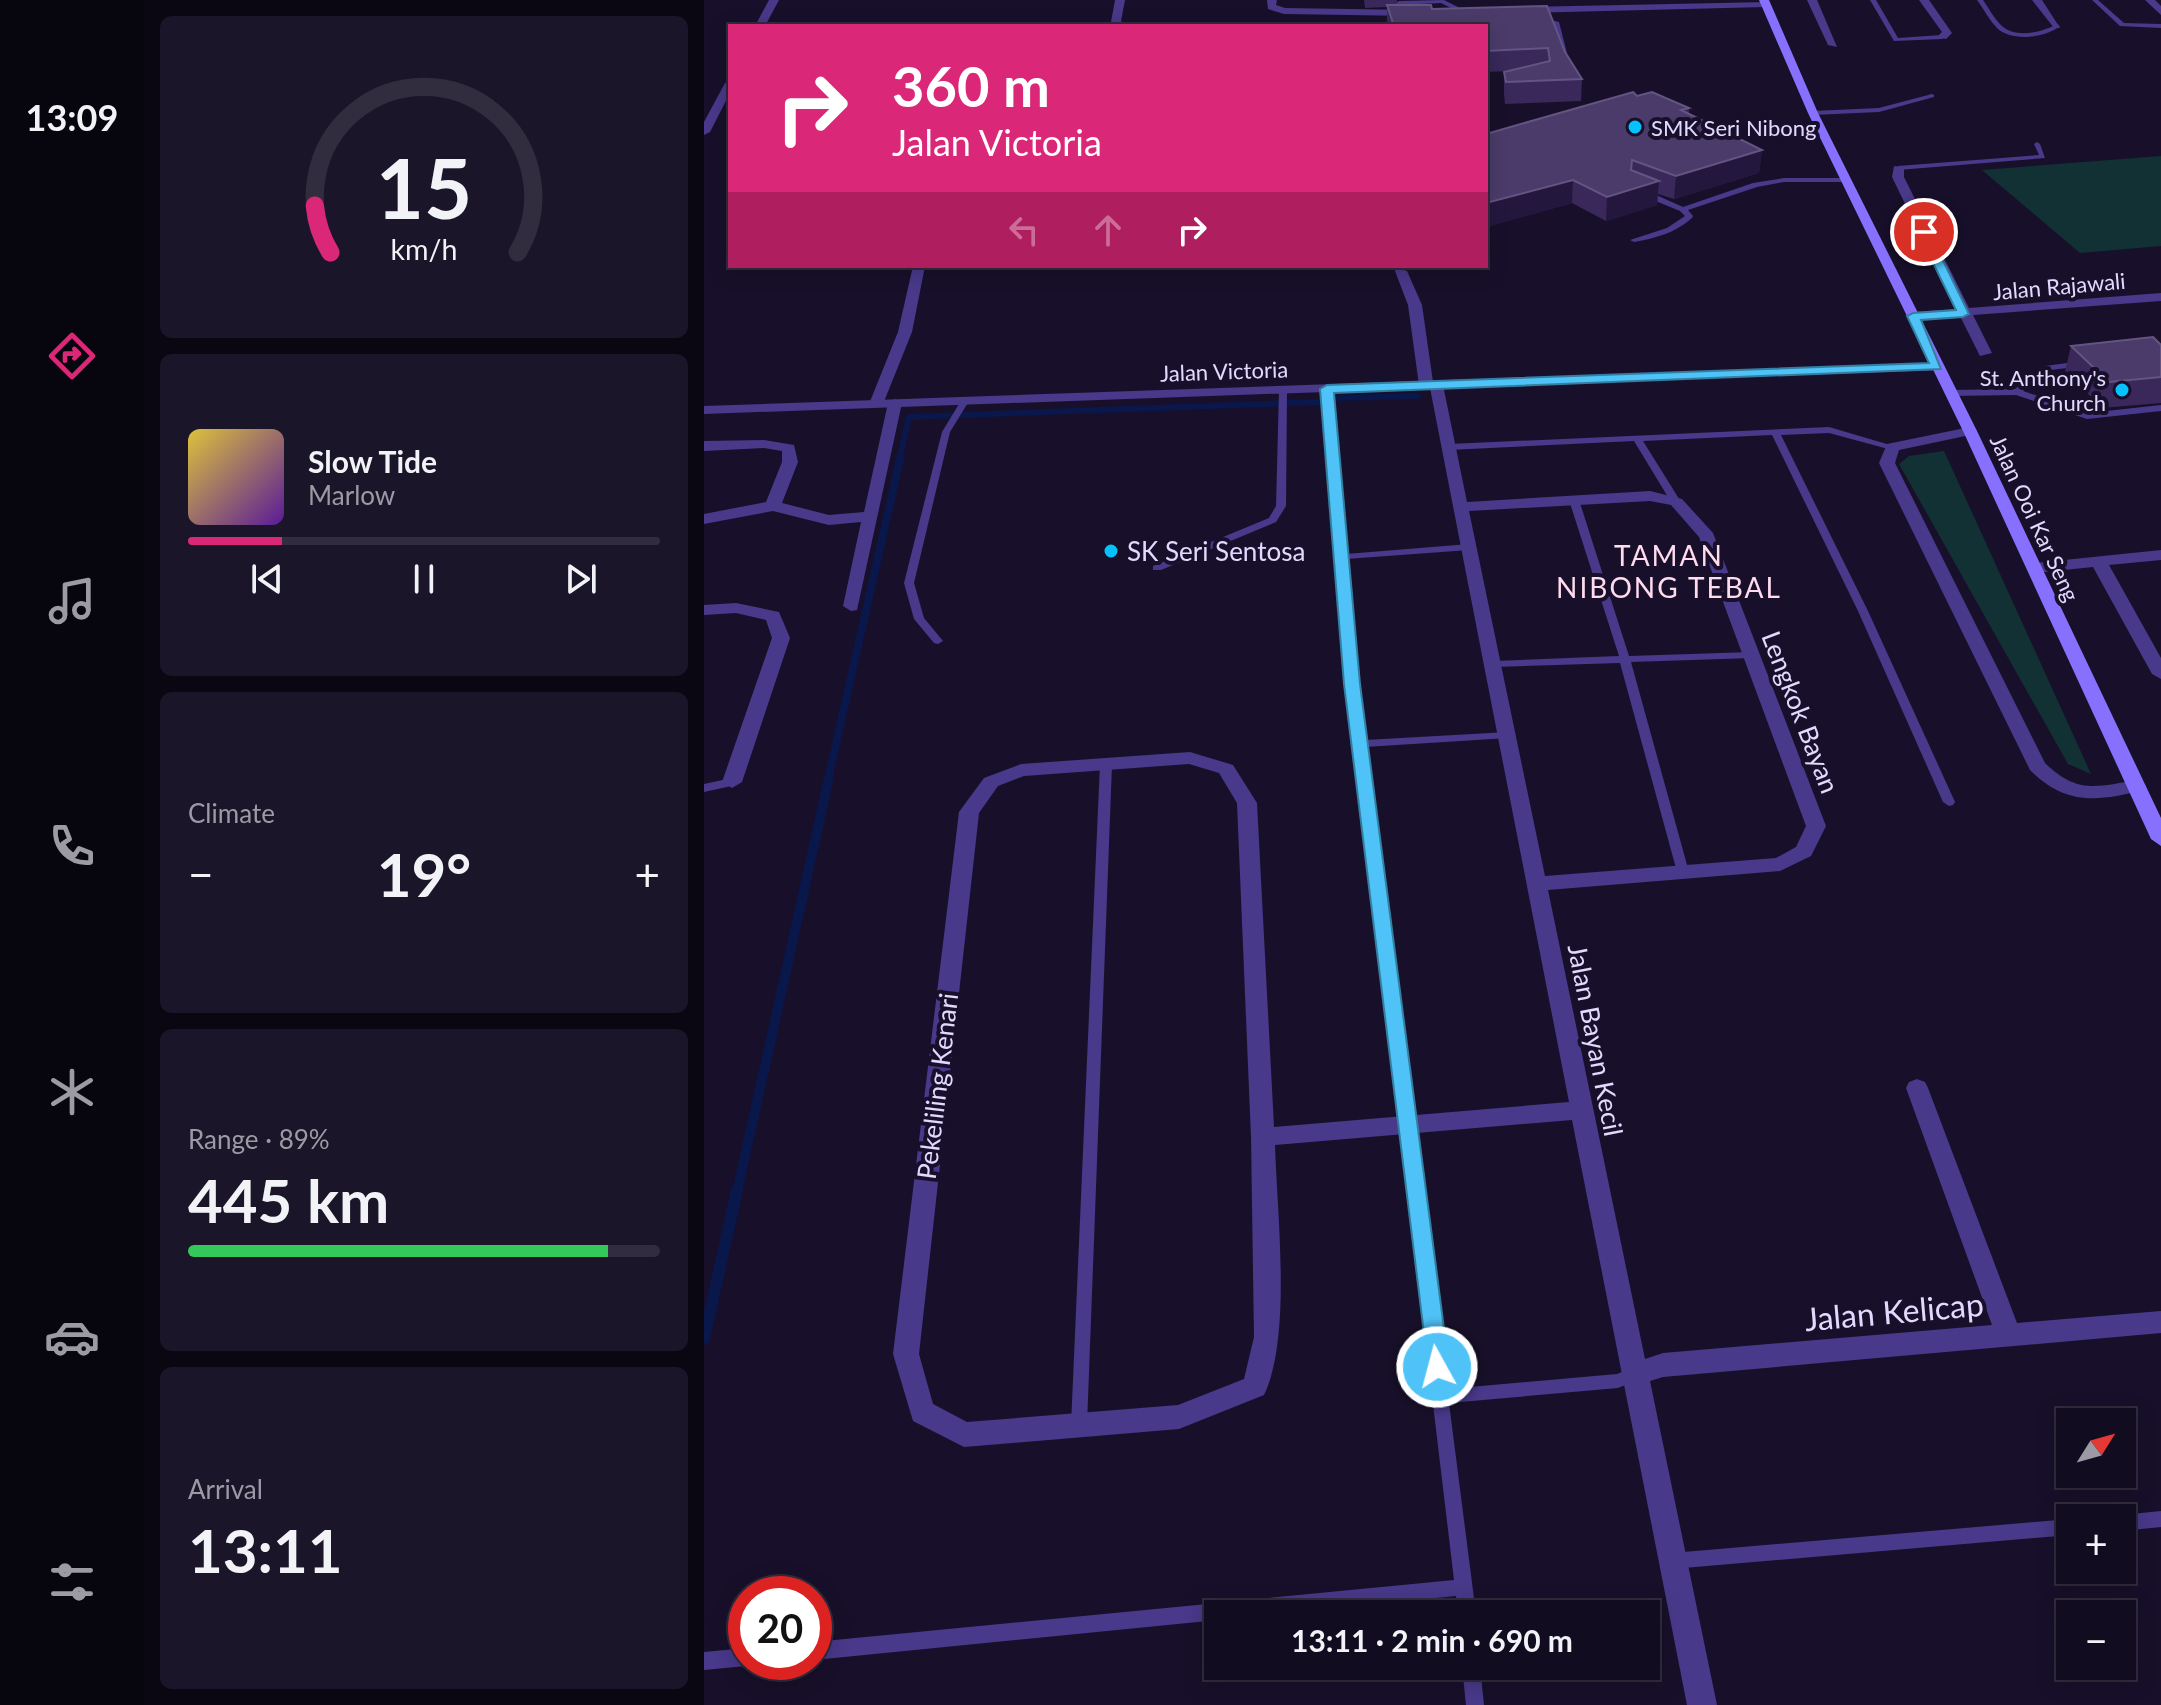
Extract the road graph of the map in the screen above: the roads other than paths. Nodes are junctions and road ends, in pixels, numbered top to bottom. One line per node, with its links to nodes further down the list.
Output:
1 (774, 0): 22 (street)
2 (1120, 0): 23 (street)
3 (1272, 0): 16 (street)
4 (1812, 0): 28 (street)
5 (1873, 0): 27 (lane)
6 (1924, 0): 27 (street)
7 (1980, 0): 25 (lane)
8 (2037, 0): 25 (street)
9 (2095, 0): 26 (lane)
10 (2150, 0): 15 (street)
11 (1439, 1): 13 (lane); 21 (lane)
12 (1765, 2): 17 (street); 32 (main road, Jalan Ooi Kar Seng)
13 (1399, 3)
14 (1480, 11): 21 (street)
15 (2161, 12)
16 (1344, 14): 21 (street); 24 (street)
17 (1513, 15): 29 (lane)
18 (1426, 20): 20 (lane)
19 (1453, 20): 21 (lane)
20 (1385, 21)
21 (1467, 21)
22 (761, 24)
23 (1118, 24)
24 (1343, 24)
25 (2057, 26)
26 (2161, 26)
27 (1942, 37)
28 (1833, 45)
29 (1570, 72)
30 (728, 87): 33 (street)
31 (1932, 96): 32 (lane)
32 (1813, 113): 36 (main road, Jalan Ooi Kar Seng)
33 (704, 132)
34 (2037, 144): 35 (lane)
35 (1898, 168): 43 (street)
36 (1845, 180): 38 (lane); 44 (main road, Jalan Ooi Kar Seng)
37 (1633, 188): 38 (lane)
38 (1683, 209): 39 (lane)
39 (1634, 240)
40 (919, 268): 54 (street)
41 (1401, 271): 48 (street, Jalan Bayan Kecil)
42 (2161, 297): 43 (street, Jalan Rajawali)
43 (1963, 314): 44 (street, Jalan Rajawali); 45 (street)
44 (1913, 316): 47 (main road, Jalan Ooi Kar Seng)
45 (1985, 353)
46 (2091, 363): 50 (lane)
47 (1937, 367): 48 (street, Jalan Victoria); 51 (main road, Jalan Ooi Kar Seng)
48 (1431, 385): 49 (street, Jalan Victoria); 62 (street, Jalan Bayan Kecil)
49 (1327, 389): 52 (street, Jalan Victoria); 72 (lane)
50 (2017, 392): 51 (lane); 55 (lane)
51 (1950, 393): 58 (main road, Jalan Ooi Kar Seng)
52 (1282, 399): 57 (street, Jalan Victoria); 74 (lane)
53 (895, 403): 54 (street, Jalan Victoria); 57 (street, Jalan Victoria); 68 (street)
54 (876, 404): 56 (street, Jalan Victoria)
55 (2161, 408)
56 (704, 410)
57 (959, 410): 78 (lane)
58 (1970, 431): 63 (street); 75 (main road, Jalan Ooi Kar Seng)
59 (1776, 434): 60 (lane); 63 (lane); 89 (lane)
60 (1638, 440): 62 (lane); 65 (lane)
61 (704, 446): 66 (street)
62 (1449, 447): 67 (street, Jalan Bayan Kecil)
63 (1892, 447): 87 (street)
64 (1574, 500): 65 (street); 67 (street); 80 (lane)
65 (1676, 502): 79 (street, Lengkok Bayan)
66 (773, 506): 68 (street); 69 (street)
67 (1460, 507): 70 (street, Jalan Bayan Kecil)
68 (869, 516): 76 (street)
69 (704, 519)
70 (1469, 547): 72 (lane); 81 (street, Jalan Bayan Kecil)
71 (2161, 555): 73 (street)
72 (1339, 557): 84 (lane)
73 (2099, 562): 75 (street); 82 (street)
74 (1157, 568)
75 (2035, 568): 87 (main road, Jalan Ooi Kar Seng)
76 (851, 606)
77 (704, 610): 86 (street)
78 (938, 641)
79 (1752, 655): 80 (lane); 91 (street, Lengkok Bayan)
80 (1625, 660): 81 (lane); 91 (lane)
81 (1494, 664): 83 (street, Jalan Bayan Kecil)
82 (2161, 674)
83 (1508, 735): 84 (lane); 92 (street, Jalan Bayan Kecil)
84 (1360, 744): 95 (lane)
85 (1106, 764): 96 (street, Pekeliling Kenari); 101 (lane); 101 (street, Pekeliling Kenari)
86 (732, 782): 88 (lane)
87 (2136, 786): 90 (main road, Jalan Ooi Kar Seng)
88 (704, 788)
89 (1949, 802)
90 (2161, 839)
91 (1683, 872): 92 (street, Lengkok Bayan)
92 (1536, 884): 94 (street, Jalan Bayan Kecil)
93 (1917, 1088): 98 (street)
94 (1581, 1110): 95 (street); 99 (street, Jalan Bayan Kecil)
95 (1407, 1125): 96 (street); 100 (lane)
96 (1263, 1137): 101 (street, Pekeliling Kenari)
97 (2161, 1322): 98 (street, Jalan Kelicap)
98 (2009, 1335): 99 (street, Jalan Kelicap)
99 (1634, 1374): 100 (lane); 105 (street, Jalan Bayan Kecil)
100 (1441, 1397): 106 (lane)
101 (1079, 1425)
102 (2161, 1519): 103 (lane)
103 (2136, 1522)
104 (2056, 1528): 105 (lane)
105 (1672, 1561): 113 (street, Jalan Bayan Kecil)
106 (1464, 1587): 107 (lane); 108 (lane)
107 (1465, 1600)
108 (832, 1649)
109 (728, 1659): 110 (lane)
110 (704, 1661)
111 (1472, 1680): 112 (lane)
112 (1475, 1705)
113 (1702, 1705)

